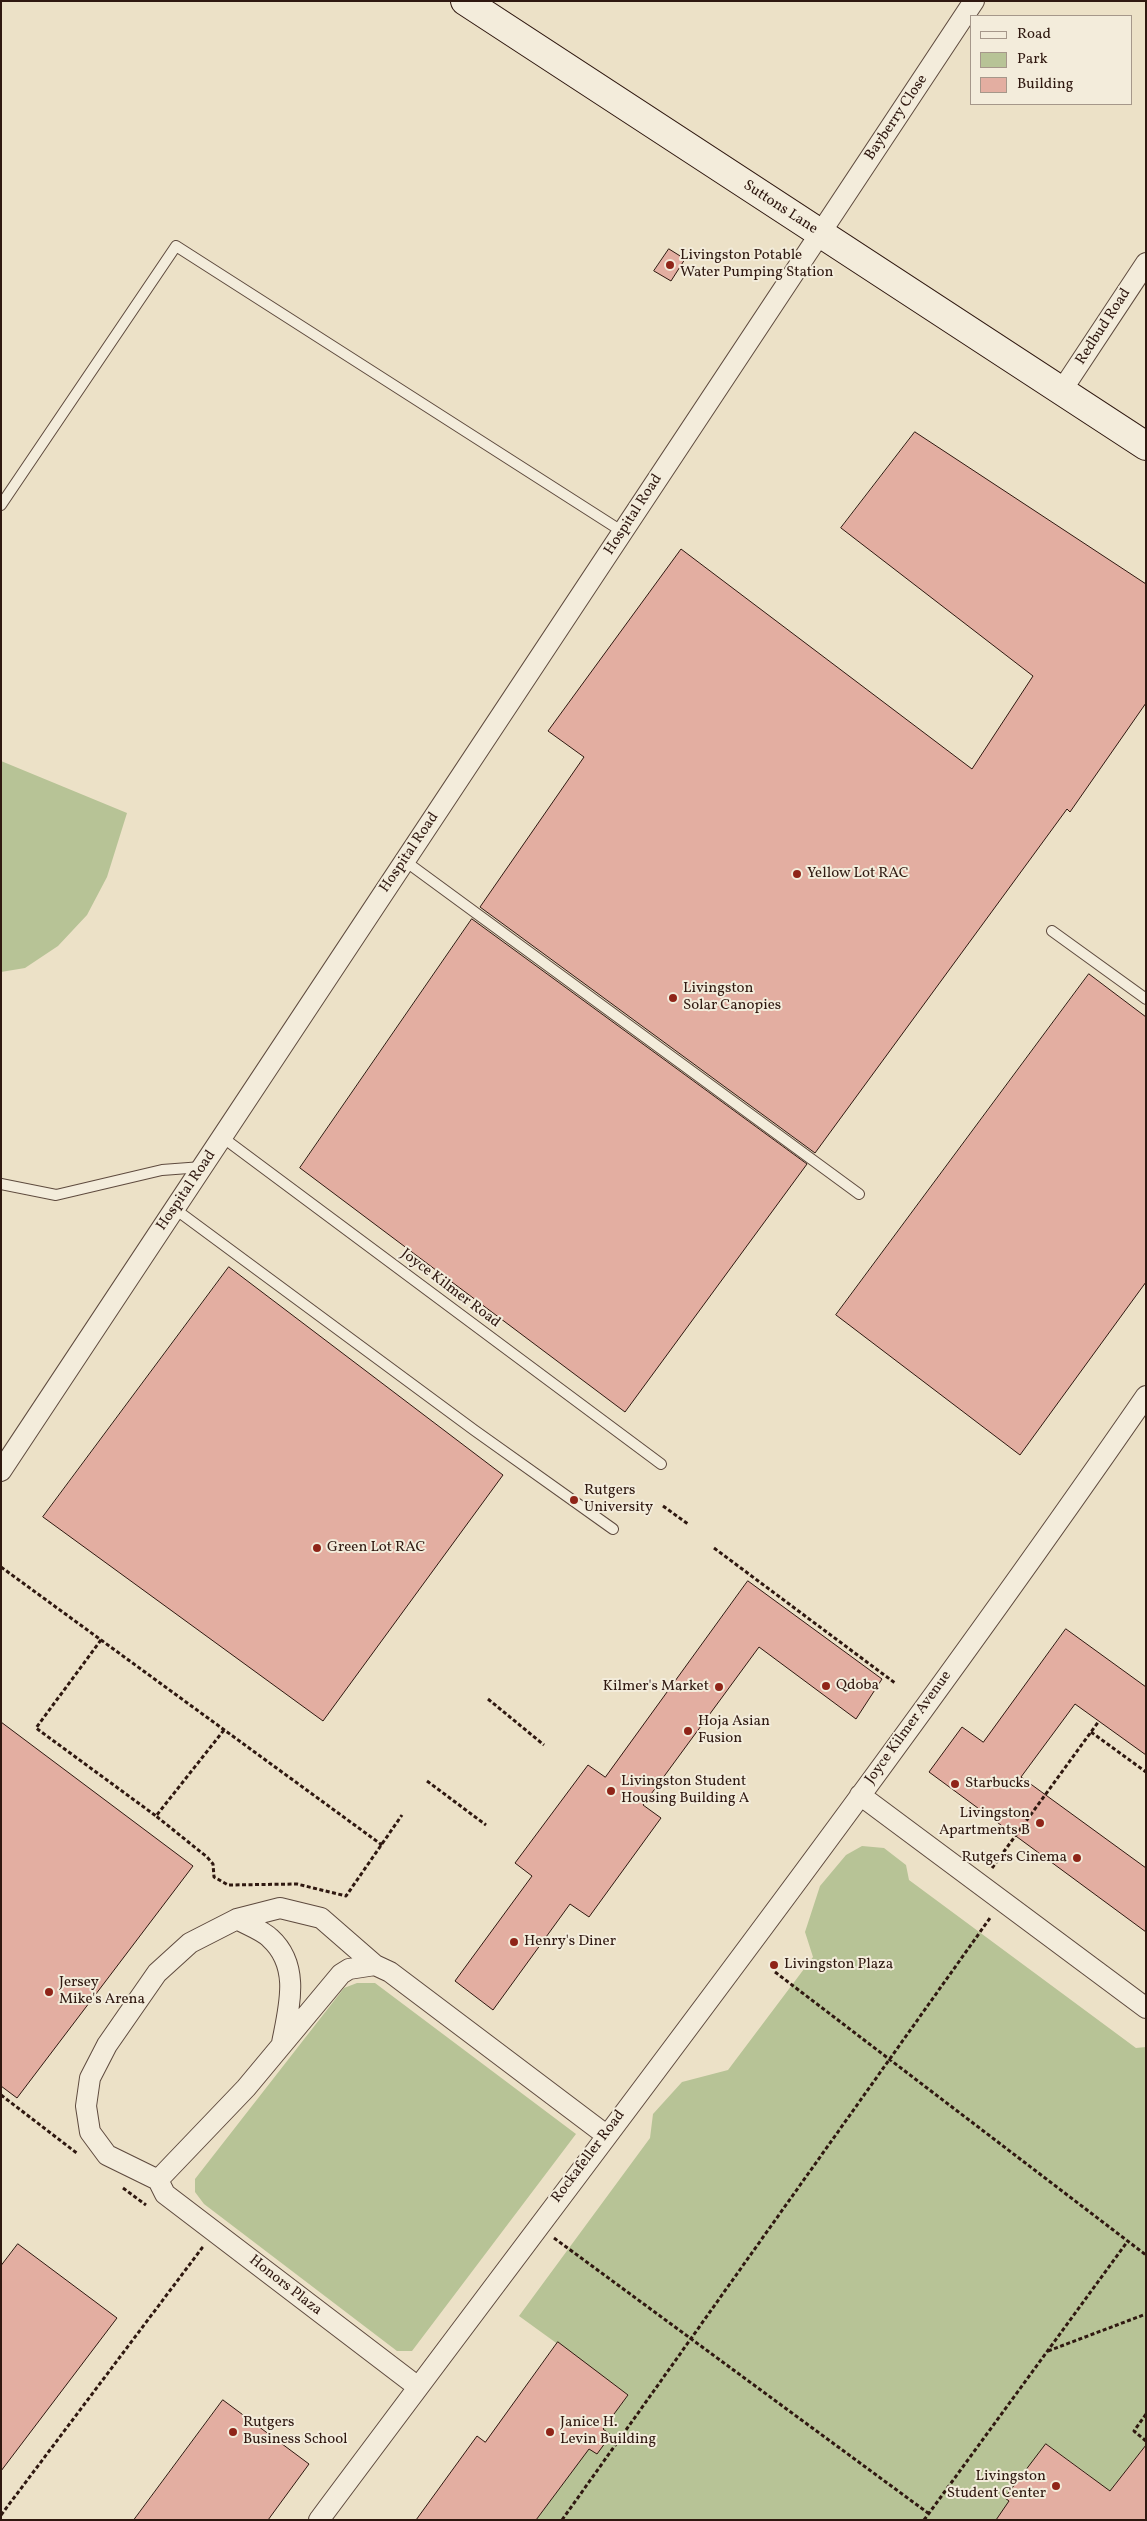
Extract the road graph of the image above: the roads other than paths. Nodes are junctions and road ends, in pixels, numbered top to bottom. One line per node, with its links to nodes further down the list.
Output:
1 (464, 1): 3 (street, Suttons Lane)
2 (974, 1): 3 (street, Bayberry Close)
3 (820, 234): 5 (street, Suttons Lane); 8 (street, Hospital Road)
4 (1146, 263): 5 (street, Redbud Road)
5 (1062, 390): 6 (street, Suttons Lane)
6 (1146, 446)
7 (1, 505): 8 (lane)
8 (623, 532): 9 (street, Hospital Road)
9 (405, 861): 12 (street, Hospital Road); 15 (lane)
10 (1052, 931): 11 (lane)
11 (1146, 999)
12 (222, 1137): 13 (street, Hospital Road); 18 (lane, Joyce Kilmer Road)
13 (203, 1167): 14 (lane); 16 (street, Hospital Road)
14 (1, 1184)
15 (859, 1194)
16 (175, 1209): 19 (street, Hospital Road); 20 (lane)
17 (1146, 1396): 21 (street, Joyce Kilmer Avenue)
18 (660, 1464)
19 (1, 1471)
20 (612, 1529)
21 (860, 1795): 24 (street, Joyce Kilmer Avenue); 26 (street, Rockafeller Road)
22 (237, 1919): 23 (street, Honors Plaza); 25 (street); 27 (street, Honors Plaza)
23 (375, 1965): 25 (street); 26 (street, Honors Plaza)
24 (1146, 2008)
25 (281, 2046): 27 (street)
26 (606, 2135): 28 (street, Rockafeller Road)
27 (158, 2180): 28 (street, Honors Plaza)
28 (418, 2387): 29 (street, Rockafeller Road)
29 (318, 2520)

